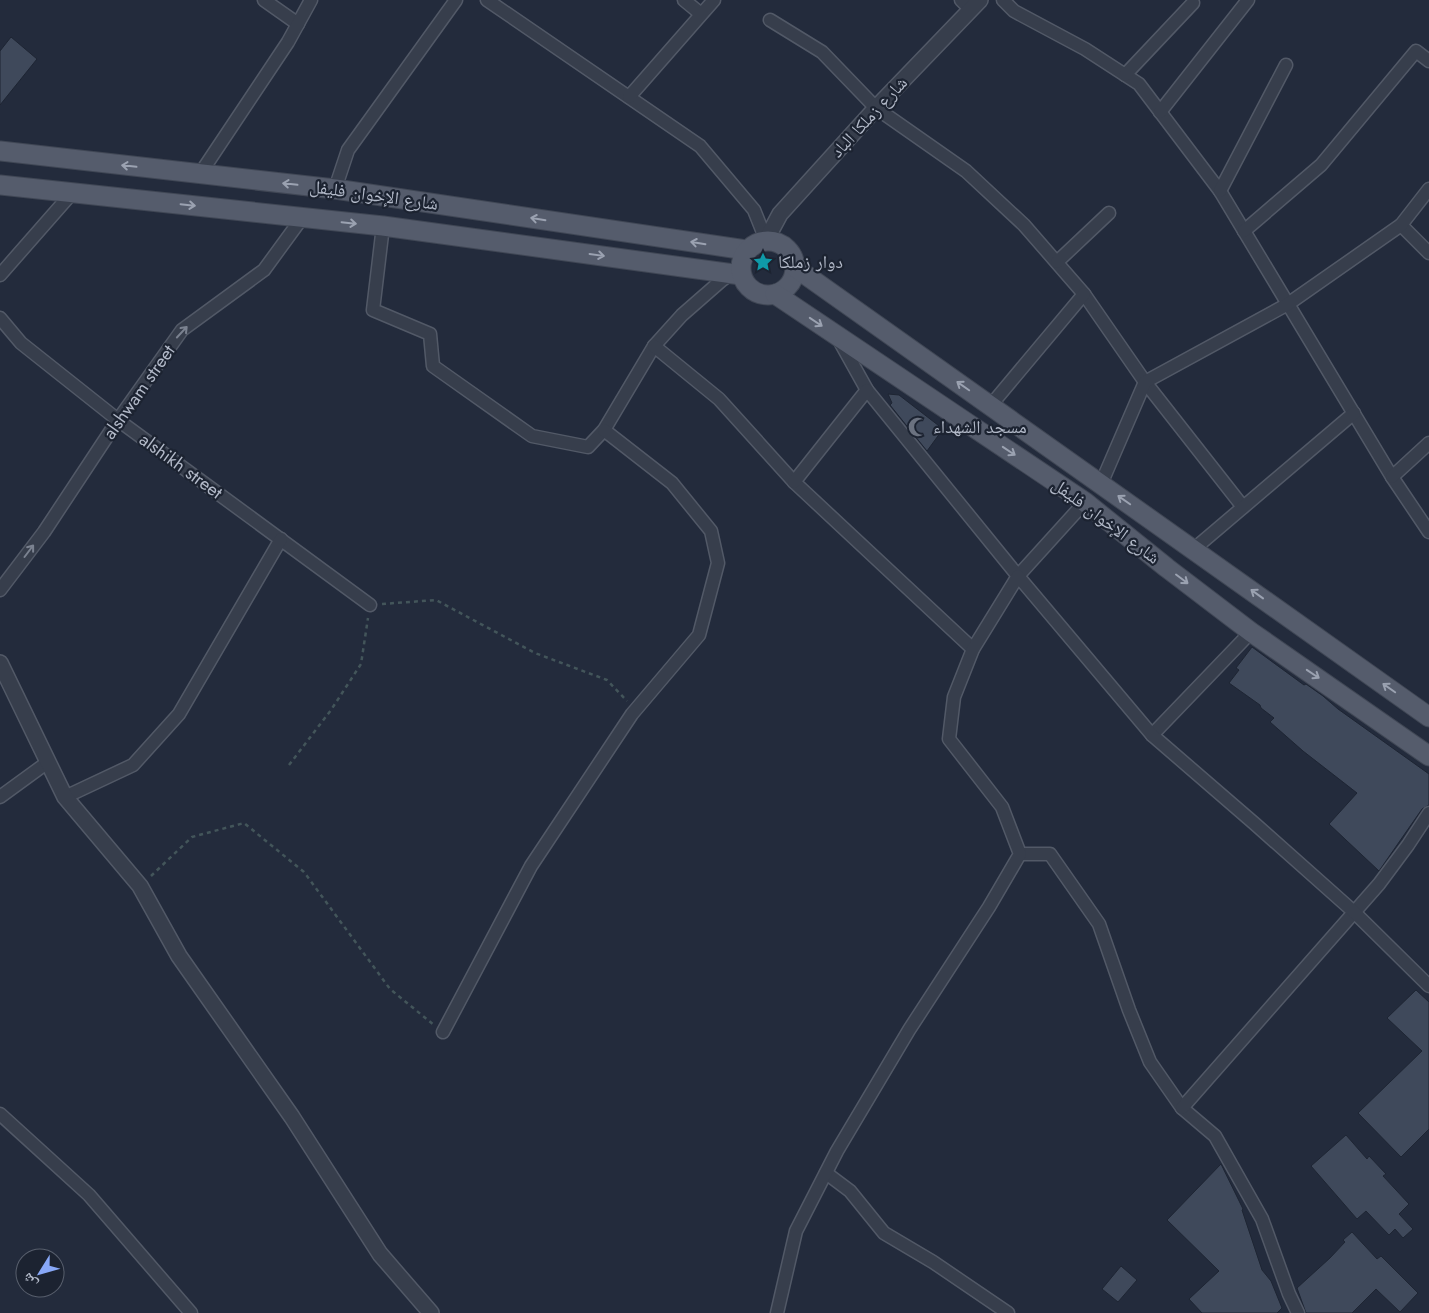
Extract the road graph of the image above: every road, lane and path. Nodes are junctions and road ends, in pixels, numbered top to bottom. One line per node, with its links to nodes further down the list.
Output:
1 (264, 0): 13 (street)
2 (311, 0): 13 (street)
3 (456, 0): 24 (street)
4 (487, 0): 17 (street)
5 (684, 0): 11 (street)
6 (714, 0): 11 (street)
7 (1003, 0): 16 (street)
8 (1248, 0): 19 (street)
9 (970, 3): 18 (street, شارع زملكا الباد)
10 (1192, 3): 16 (street)
11 (701, 14): 17 (street)
12 (770, 20): 18 (street)
13 (298, 24): 21 (street)
14 (1429, 61): 31 (street)
15 (1286, 65): 25 (street)
16 (1125, 75): 19 (street)
17 (630, 98): 32 (street)
18 (876, 108): 32 (street, شارع زملكا الباد); 35 (street)
19 (1160, 112): 25 (street)
20 (0, 151): 21 (main road, شارع الإخوان فليفل, one-way to 20)
21 (200, 174): 24 (main road, شارع الإخوان فليفل, one-way to 21)
22 (0, 185): 26 (main road, شارع الإخوان فليفل)
23 (1429, 188): 29 (street)
24 (335, 189): 33 (main road, شارع الإخوان فليفل, one-way to 24)
25 (1220, 191): 31 (street)
26 (72, 193): 28 (main road, شارع الإخوان فليفل, one-way to 28); 38 (street)
27 (1109, 213): 35 (street)
28 (302, 218): 30 (main road, شارع الإخوان فليفل, one-way to 30); 49 (street, alshwam street, one-way to 28)
29 (1400, 225): 34 (street); 41 (street)
30 (383, 226): 37 (main road, شارع الإخوان فليفل, one-way to 37); 50 (street)
31 (1244, 231): 41 (street)
32 (766, 240): 33 (main road); 36 (main road)
33 (746, 250): 37 (main road)
34 (1429, 253)
35 (1057, 262): 40 (street)
36 (796, 268): 39 (main road); 47 (main road, شارع الإخوان فليفل, one-way to 36)
37 (737, 274): 39 (main road); 44 (street)
38 (0, 275)
39 (775, 294): 43 (main road, شارع الإخوان فليفل, one-way to 43)
40 (1084, 294): 45 (street); 47 (street)
41 (1288, 304): 45 (street); 48 (street)
42 (0, 318): 49 (street, alshikh street)
43 (837, 336): 46 (street); 55 (main road, شارع الإخوان فليفل, one-way to 55)
44 (654, 346): 50 (street); 53 (street)
45 (1145, 382): 54 (street); 56 (street)
46 (867, 390): 53 (street); 60 (street)
47 (991, 405): 54 (main road, شارع الإخوان فليفل)
48 (1354, 413): 52 (street); 56 (street)
49 (118, 420): 58 (street, alshikh street); 61 (street, alshwam street, one-way to 49)
50 (604, 430): 66 (street)
51 (1429, 443): 52 (street)
52 (1392, 477): 57 (street)
53 (794, 482): 64 (street)
54 (1101, 484): 59 (main road, شارع الإخوان فليفل, one-way to 54)
55 (1086, 502): 60 (street); 63 (main road, شارع الإخوان فليفل, one-way to 63)
56 (1243, 507): 59 (street)
57 (1429, 532)
58 (281, 539): 62 (street, alshikh street); 73 (street)
59 (1194, 549): 67 (main road, شارع الإخوان فليفل, one-way to 59)
60 (1018, 576): 64 (street); 68 (street)
61 (0, 590)
62 (370, 604): 66 (path); 71 (path)
63 (1251, 632): 68 (street); 69 (main road, شارع الإخوان فليفل, one-way to 69)
64 (973, 649): 76 (street)
65 (0, 663): 70 (street)
66 (636, 710): 80 (street)
67 (1429, 716)
68 (1152, 735): 78 (street)
69 (1429, 756)
70 (48, 762): 72 (street); 73 (street)
71 (289, 764)
72 (0, 797)
73 (65, 797): 77 (street)
74 (1429, 813): 75 (street)
75 (1425, 831): 78 (street)
76 (1020, 854): 81 (street); 83 (street)
77 (140, 886): 80 (path); 85 (street)
78 (1354, 912): 79 (street); 81 (street)
79 (1429, 986)
80 (443, 1032)
81 (1182, 1108): 88 (street)
82 (0, 1114): 84 (street)
83 (826, 1173): 86 (street); 87 (street)
84 (191, 1313)
85 (431, 1313)
86 (777, 1313)
87 (1008, 1313)
88 (1298, 1313)

